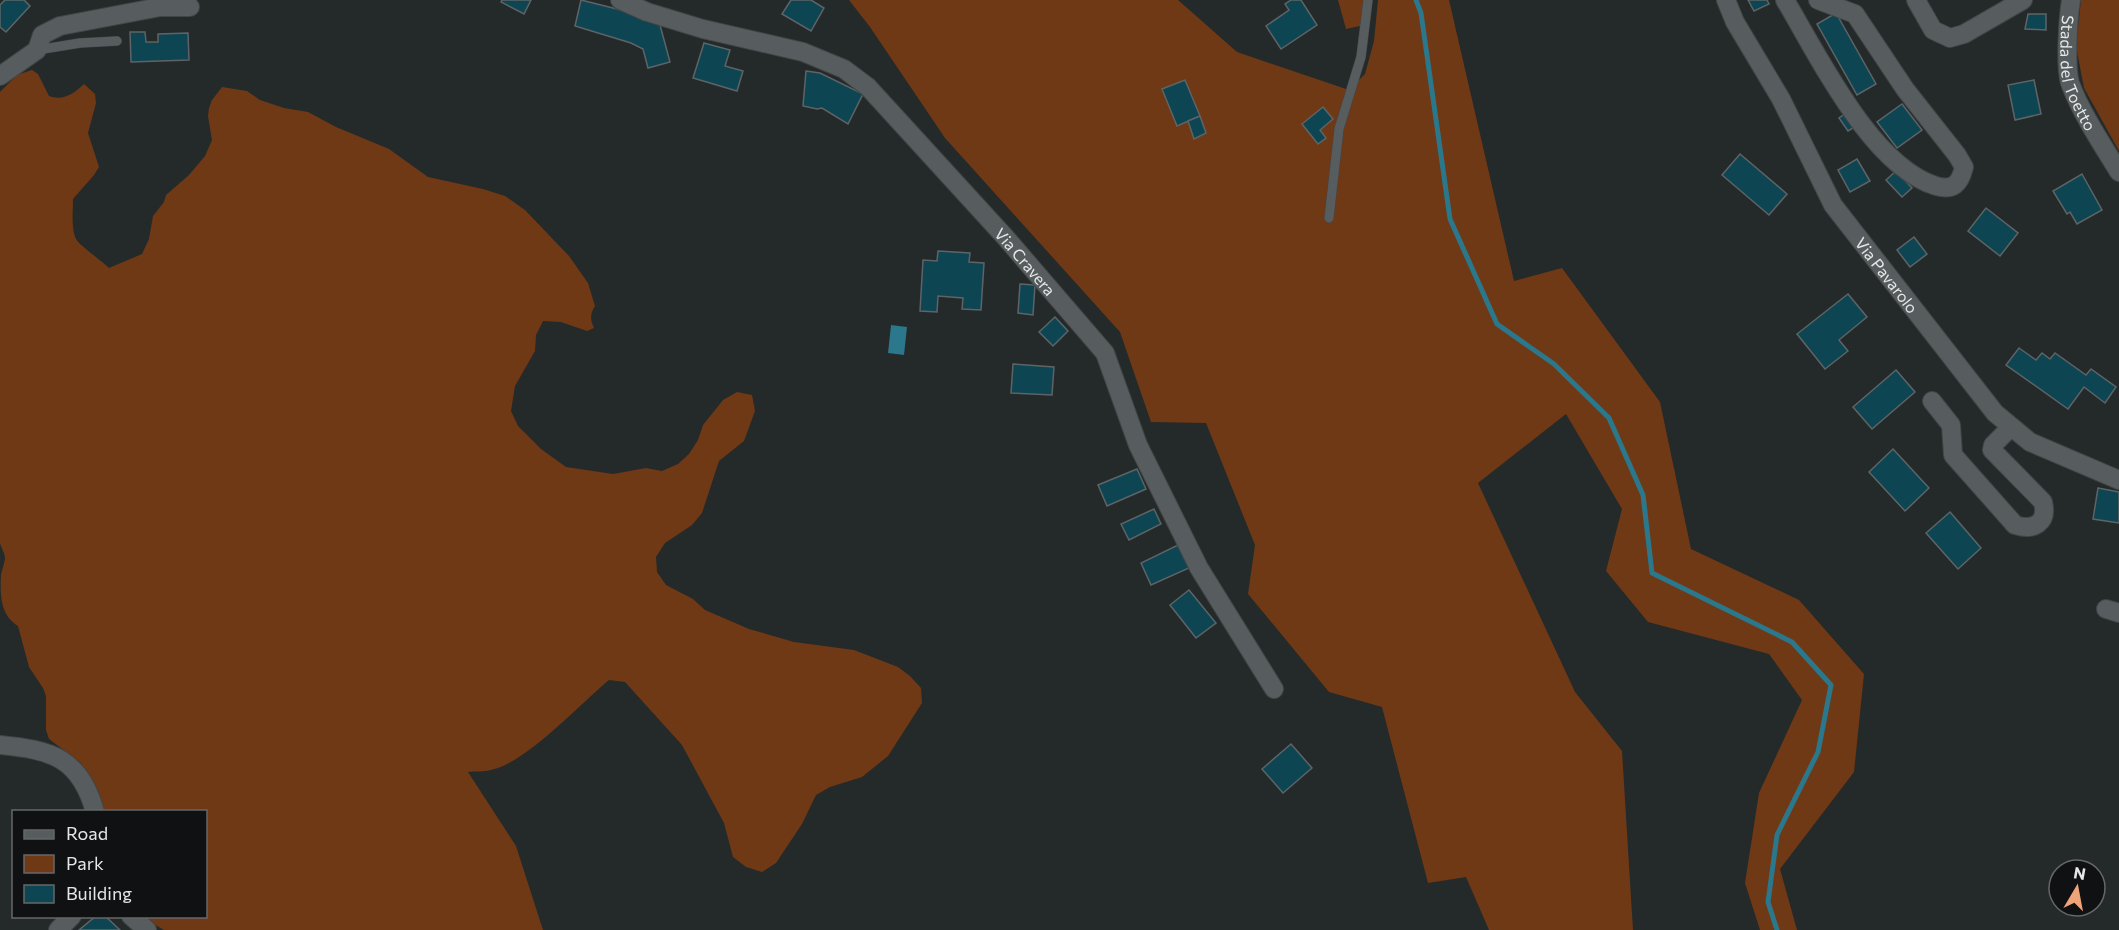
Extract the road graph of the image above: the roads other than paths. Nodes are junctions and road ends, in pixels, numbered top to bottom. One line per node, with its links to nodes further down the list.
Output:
1 (620, 0): 18 (street, Via Cravera)
2 (1368, 0): 14 (lane)
3 (1726, 0): 16 (street, Via Pavarolo)
4 (1785, 0): 5 (street)
5 (1818, 0)
6 (1917, 0): 7 (street)
7 (2023, 0)
8 (2071, 0): 13 (street, Stada del Toetto)
9 (190, 7): 11 (street)
10 (117, 42): 11 (lane)
11 (37, 50): 12 (street)
12 (0, 76)
13 (2119, 172)
14 (1329, 218)
15 (1932, 401): 16 (street)
16 (2010, 428): 17 (street, Via Pavarolo)
17 (2119, 480)
18 (1274, 689)
19 (0, 745): 20 (street)
20 (94, 810)
21 (70, 918): 23 (street)
22 (133, 918): 24 (street)
23 (58, 930)
24 (147, 930)

